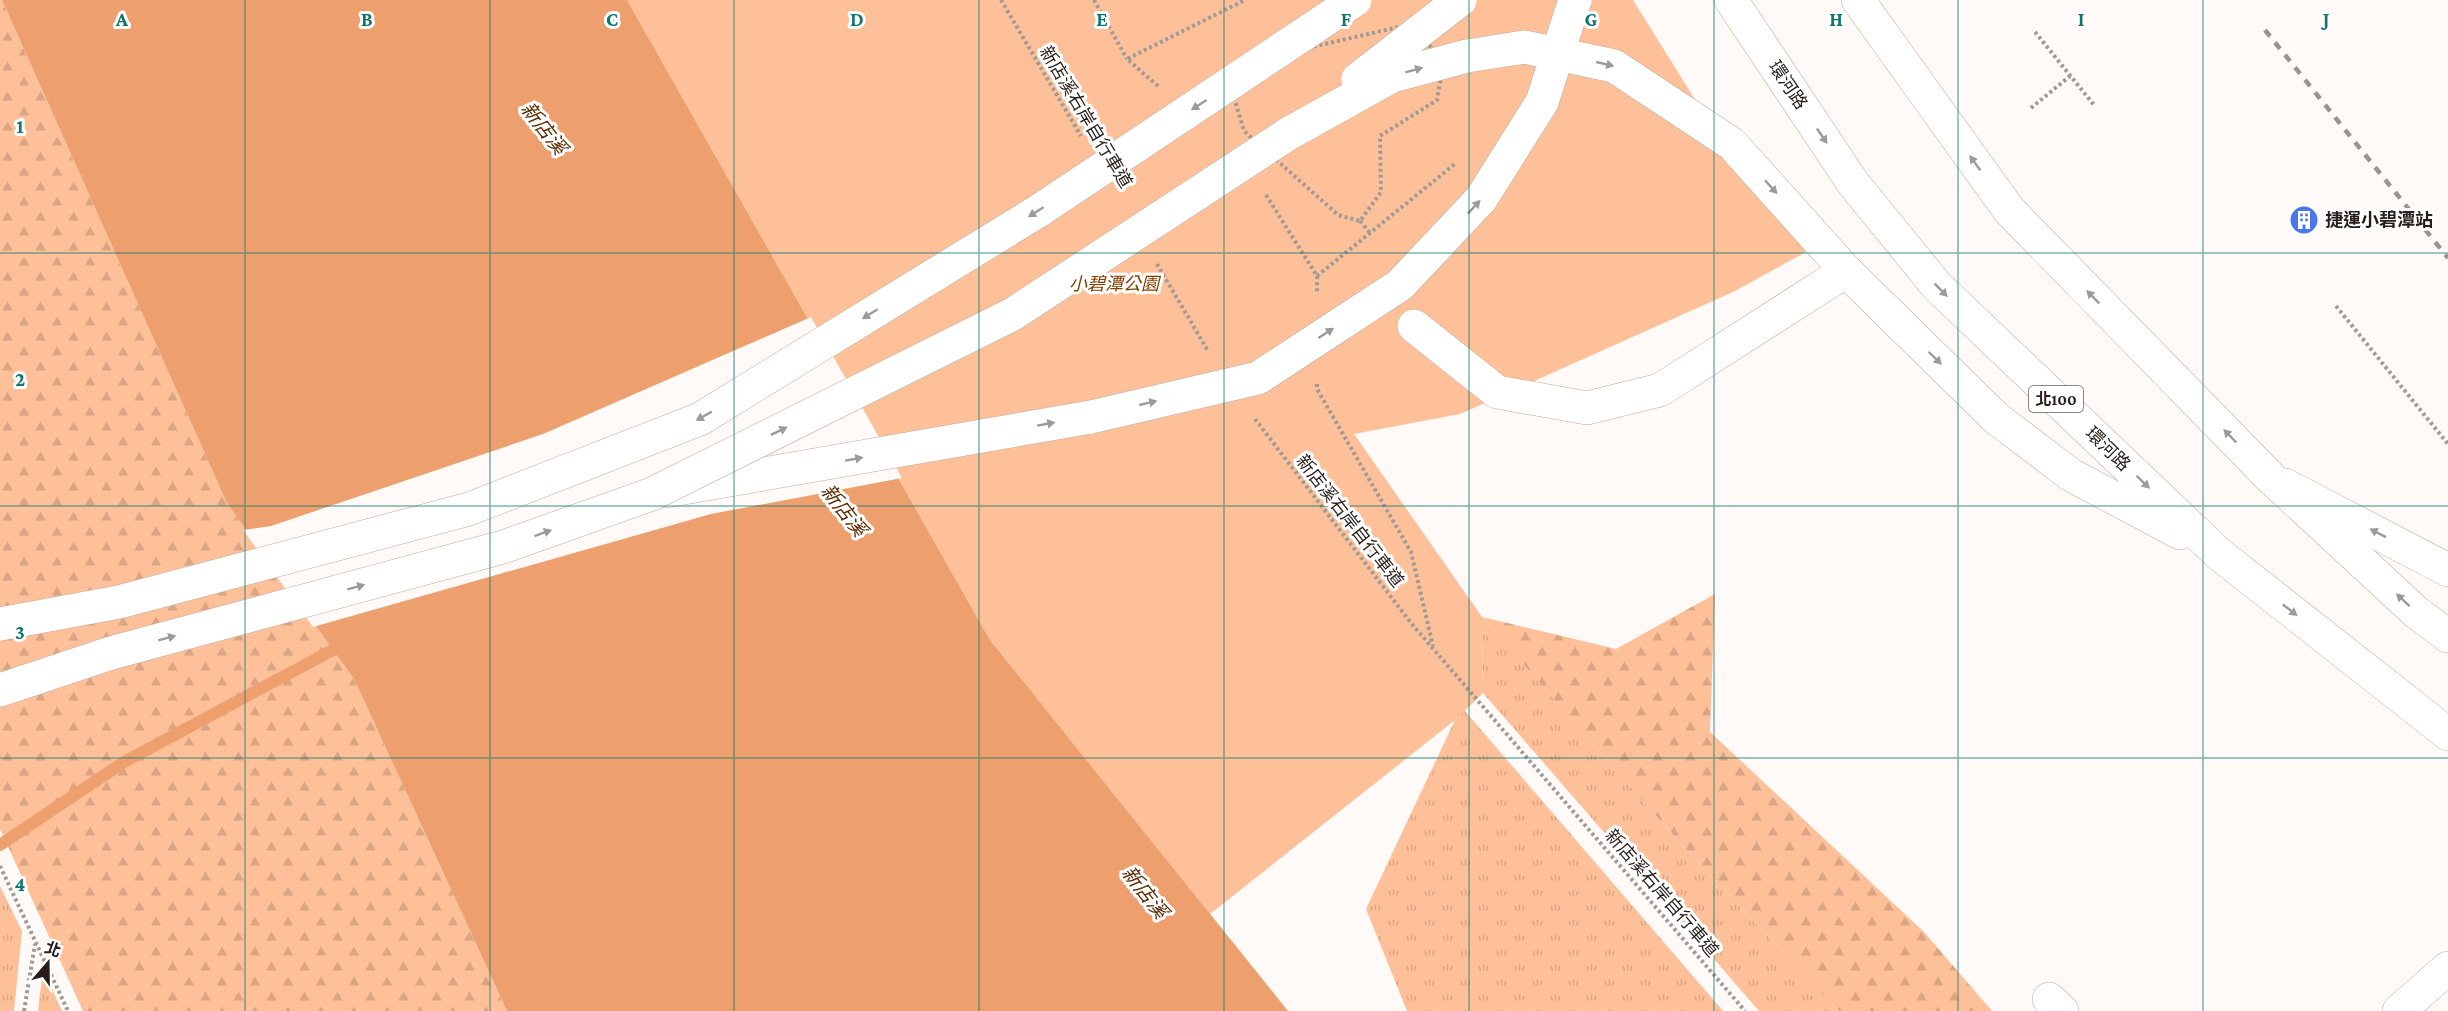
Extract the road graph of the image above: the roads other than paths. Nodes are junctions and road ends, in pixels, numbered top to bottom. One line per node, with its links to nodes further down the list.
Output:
1 (1318, 0): 7 (main road, bridge)
2 (1355, 0): 7 (main road, bridge)
3 (1460, 0): 8 (main road, bridge)
4 (1575, 0): 12 (main road, one-way to 4, bridge)
5 (1731, 0): 13 (main road, 環河路 / 北100, one-way to 13)
6 (1858, 0): 11 (main road, one-way to 6)
7 (1248, 73): 15 (main road, one-way to 15, bridge)
8 (1288, 134): 9 (main road, one-way to 9, bridge); 12 (main road, one-way to 8, bridge)
9 (1846, 271): 10 (main road); 13 (main road, one-way to 13)
10 (1414, 326)
11 (2271, 478): 14 (main road, one-way to 11); 16 (main road, one-way to 11)
12 (652, 494): 17 (main road, one-way to 12, bridge)
13 (2219, 554): 20 (main road, 環河路 / 北100, one-way to 20)
14 (2448, 570)
15 (0, 624)
16 (2448, 636)
17 (111, 653): 18 (main road); 19 (main road)
18 (0, 669)
19 (0, 690)
20 (2448, 734)
21 (2448, 968): 22 (main road)
22 (2399, 1011)

